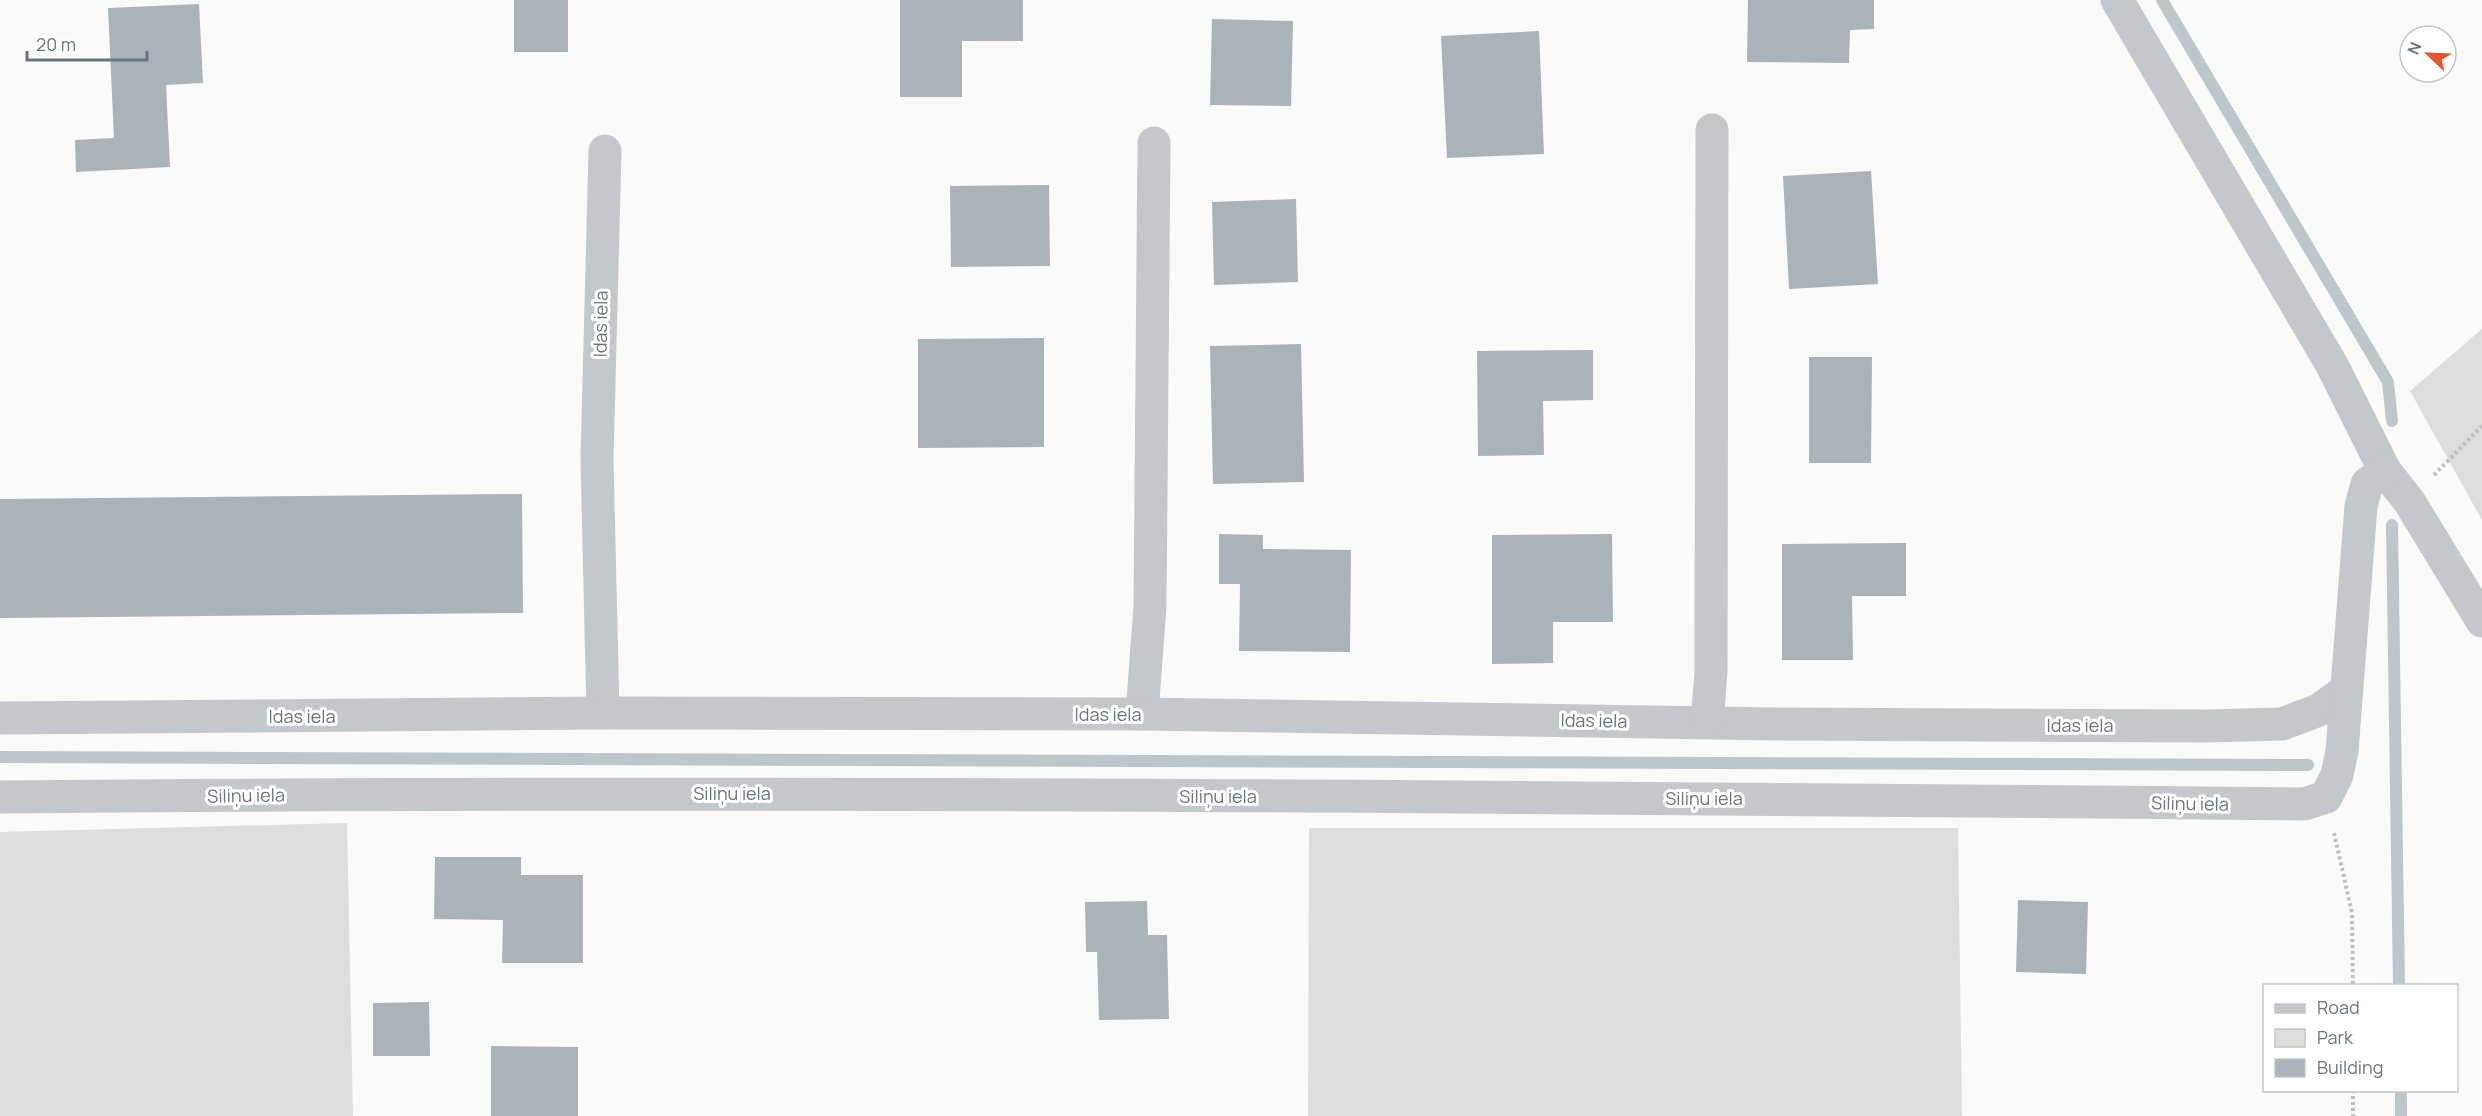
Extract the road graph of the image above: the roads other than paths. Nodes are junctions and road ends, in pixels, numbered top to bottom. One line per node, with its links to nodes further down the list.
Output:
1 (2117, 0): 5 (street)
2 (1712, 130): 11 (street)
3 (1154, 143): 9 (street)
4 (604, 151): 8 (street, Idas iela)
5 (2385, 471): 6 (street); 7 (street)
6 (2482, 621)
7 (2344, 692): 11 (street, Idas iela); 12 (street, Siliņu iela)
8 (603, 713): 9 (street, Idas iela); 10 (street, Idas iela)
9 (1142, 714): 11 (street, Idas iela)
10 (0, 718)
11 (1707, 722)
12 (0, 797)

